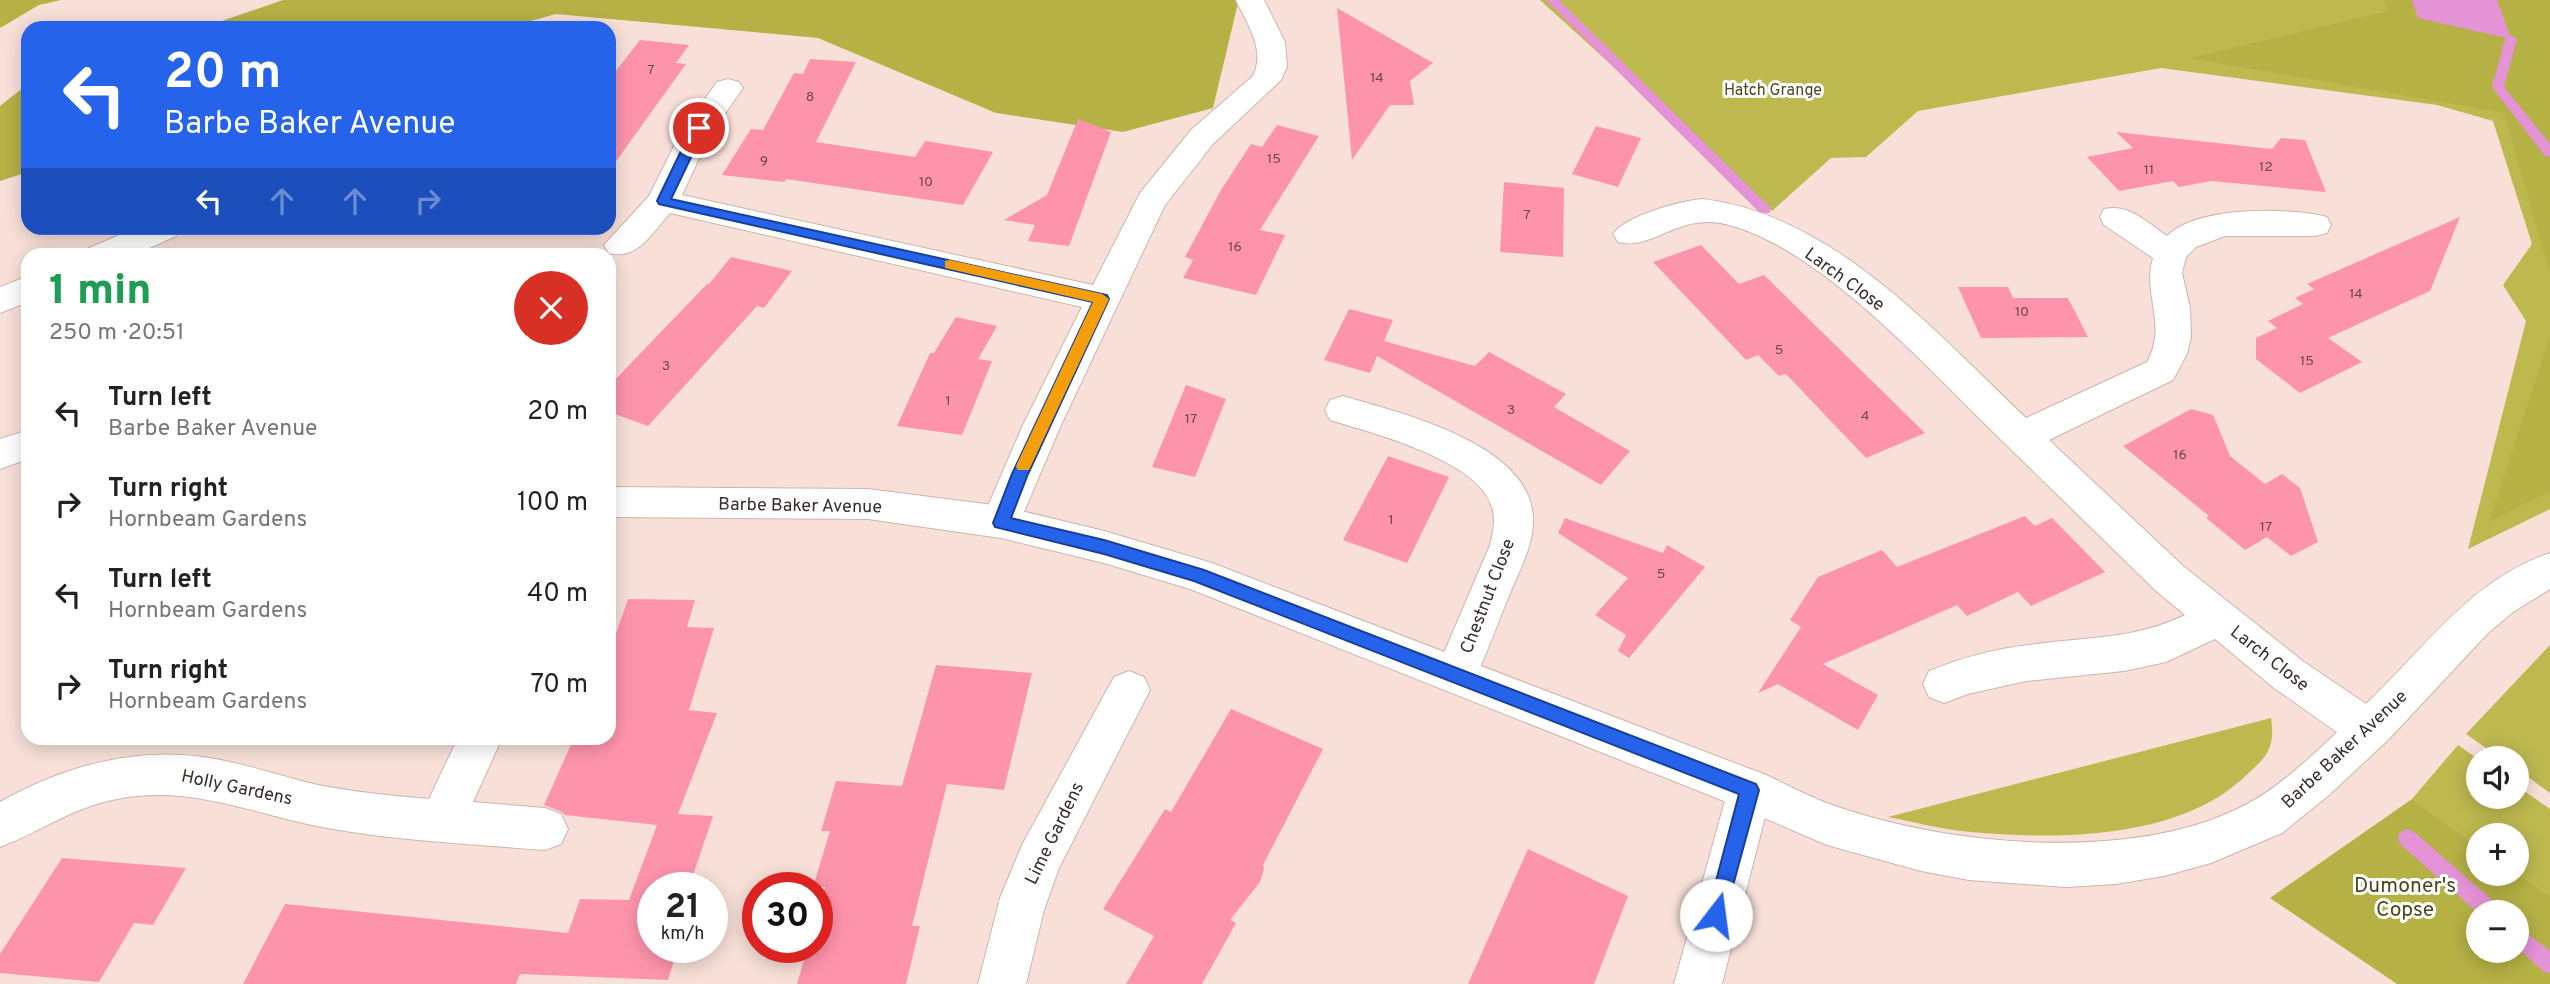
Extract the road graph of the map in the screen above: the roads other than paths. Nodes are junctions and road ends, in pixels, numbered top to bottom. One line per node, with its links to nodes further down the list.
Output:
1 (1250, 0): 12 (street)
2 (728, 88): 3 (street)
3 (663, 201): 8 (street); 12 (street)
4 (2116, 217): 10 (street)
5 (2315, 225): 10 (street)
6 (1630, 234): 15 (street, Larch Close)
7 (148, 235): 9 (street)
8 (621, 245)
9 (120, 248)
10 (2170, 254): 15 (street)
11 (21, 291): 13 (street)
12 (1102, 299): 19 (street)
13 (0, 301)
14 (1343, 410): 22 (street, Chestnut Close)
15 (2021, 437): 21 (street, Larch Close)
16 (21, 446): 17 (street)
17 (0, 454)
18 (616, 502): 19 (street, Barbe Baker Avenue)
19 (1001, 523): 22 (street, Barbe Baker Avenue)
20 (2550, 569): 25 (street, Barbe Baker Avenue)
21 (2218, 617): 23 (street); 25 (street, Larch Close)
22 (1456, 674): 27 (street, Barbe Baker Avenue)
23 (1944, 684)
24 (1129, 690): 31 (street, Lime Gardens)
25 (2369, 730): 27 (street, Barbe Baker Avenue)
26 (478, 745): 28 (street)
27 (1750, 790): 32 (street)
28 (442, 820): 29 (street, Holly Gardens); 30 (street, Holly Gardens)
29 (0, 826)
30 (545, 829)
31 (1007, 964)
32 (1698, 984)

